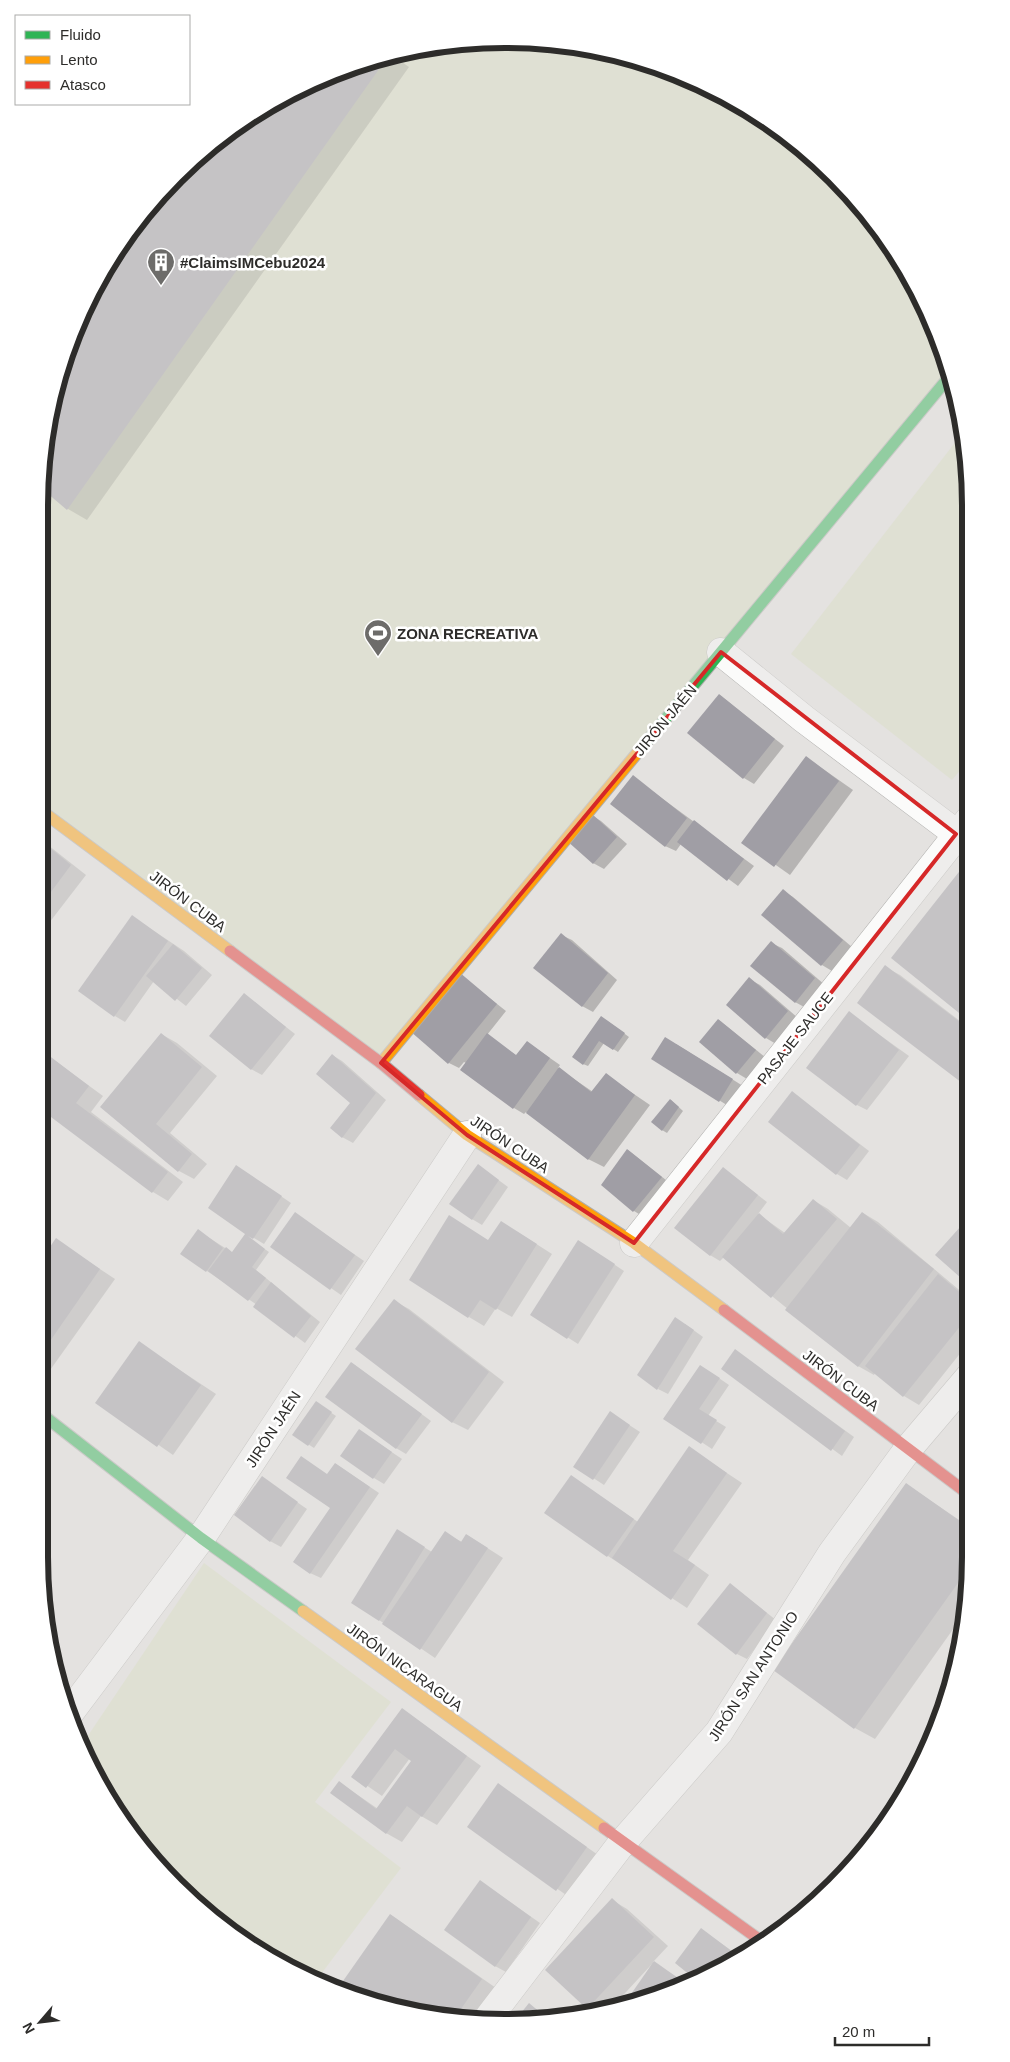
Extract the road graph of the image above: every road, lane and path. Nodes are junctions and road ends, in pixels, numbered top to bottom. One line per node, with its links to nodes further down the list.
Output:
1 (945, 381): 2 (street, JIRÓN JAÉN)
2 (721, 652): 4 (street); 6 (street, JIRÓN JAÉN)
3 (48, 816): 6 (street, JIRÓN CUBA)
4 (962, 831)
5 (962, 837): 8 (street, PASAJE SAUCE)
6 (380, 1063): 7 (street, JIRÓN CUBA)
7 (467, 1135): 8 (street, JIRÓN CUBA); 13 (street, JIRÓN JAÉN)
8 (634, 1243): 11 (street, JIRÓN CUBA)
9 (962, 1386): 11 (street, JIRÓN SAN ANTONIO)
10 (48, 1419): 13 (street, JIRÓN NICARAGUA)
11 (908, 1449): 12 (street, JIRÓN CUBA); 15 (street, JIRÓN SAN ANTONIO)
12 (962, 1489)
13 (201, 1538): 14 (street, JIRÓN JAÉN); 15 (street, JIRÓN NICARAGUA)
14 (74, 1708)
15 (622, 1843): 16 (street, JIRÓN NICARAGUA); 17 (street, JIRÓN SAN ANTONIO)
16 (757, 1938)
17 (491, 2014)

